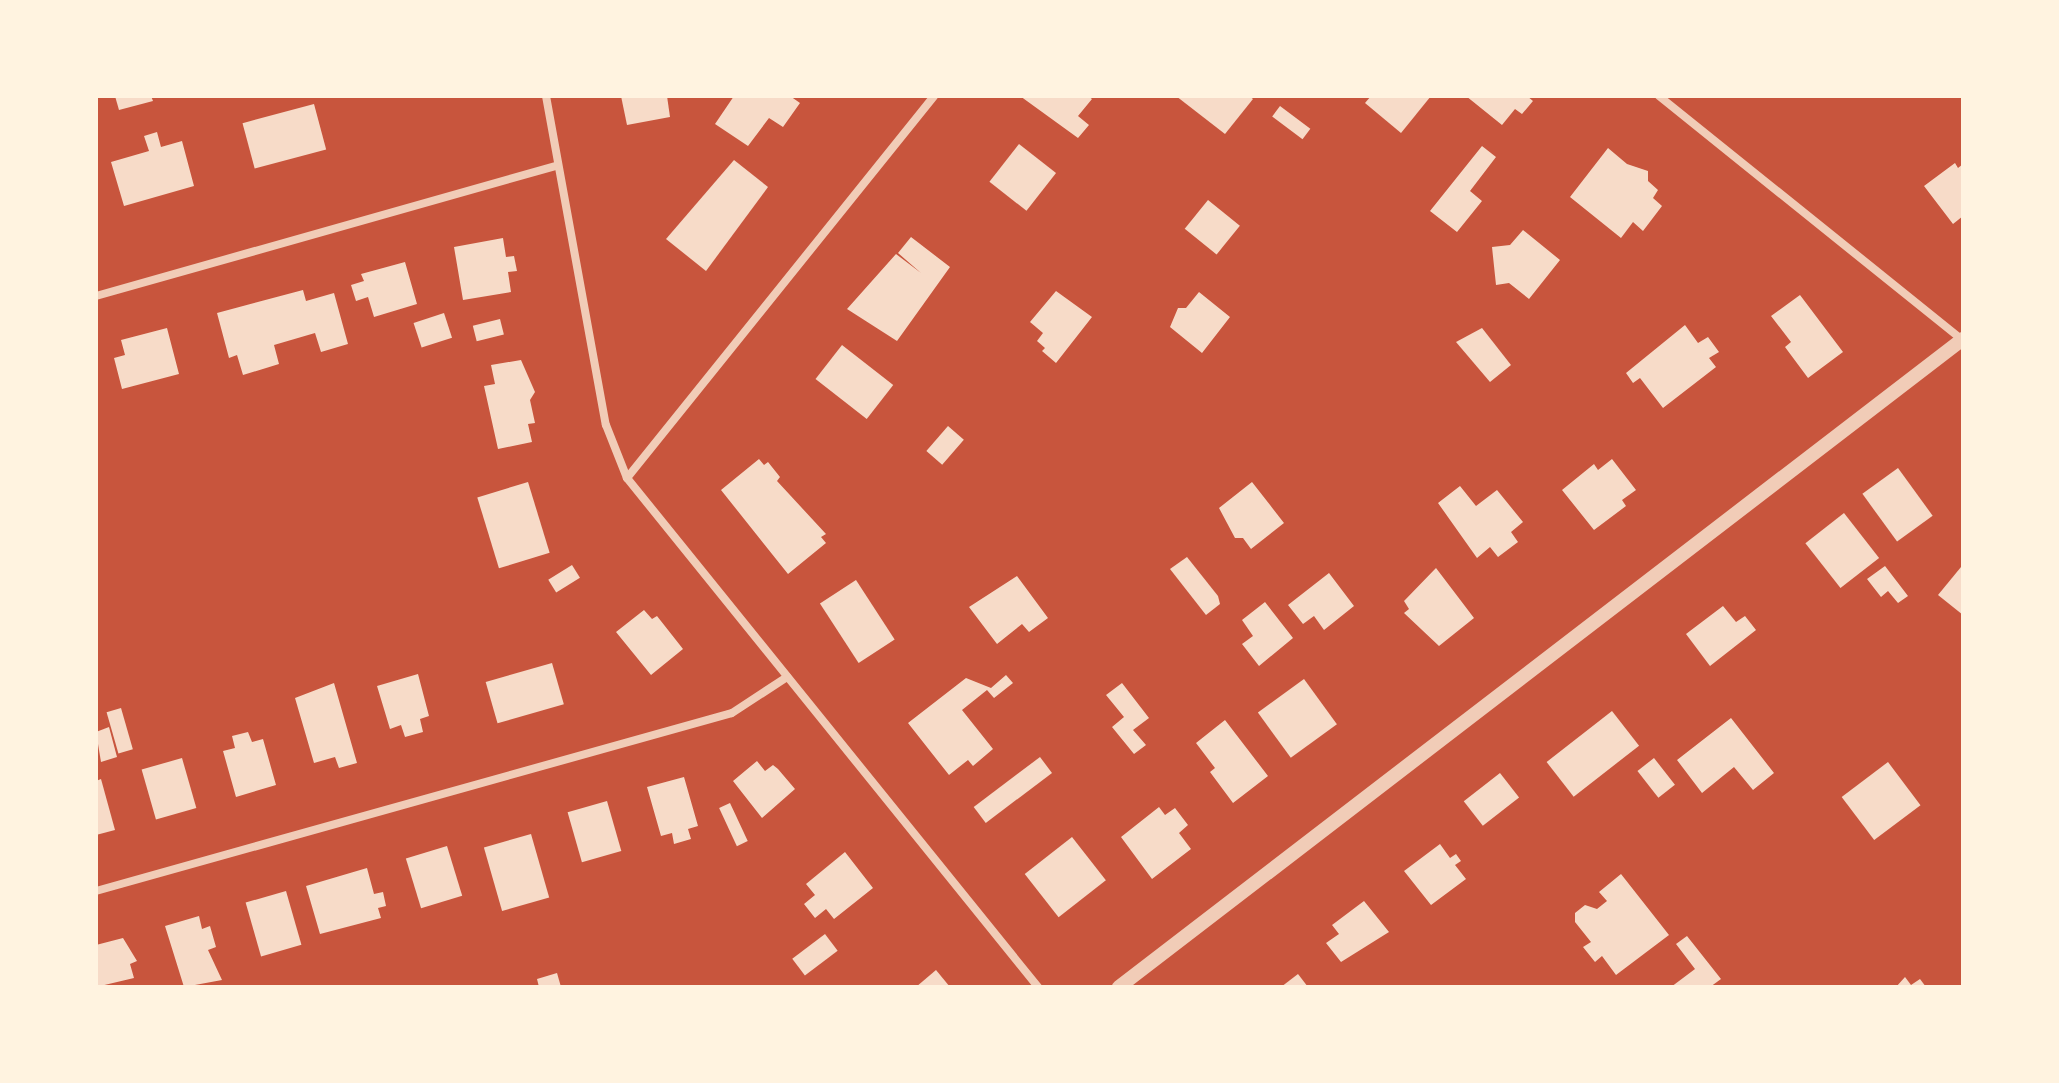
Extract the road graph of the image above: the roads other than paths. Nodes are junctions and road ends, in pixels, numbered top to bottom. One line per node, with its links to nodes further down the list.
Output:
1 (546, 96): 4 (street)
2 (934, 96): 7 (street)
3 (1659, 96): 6 (street)
4 (558, 165): 5 (street); 7 (street)
5 (96, 296)
6 (1963, 340): 11 (street)
7 (627, 478): 8 (street)
8 (787, 677): 9 (street); 10 (street)
9 (96, 891)
10 (1038, 987)
11 (1119, 987)

